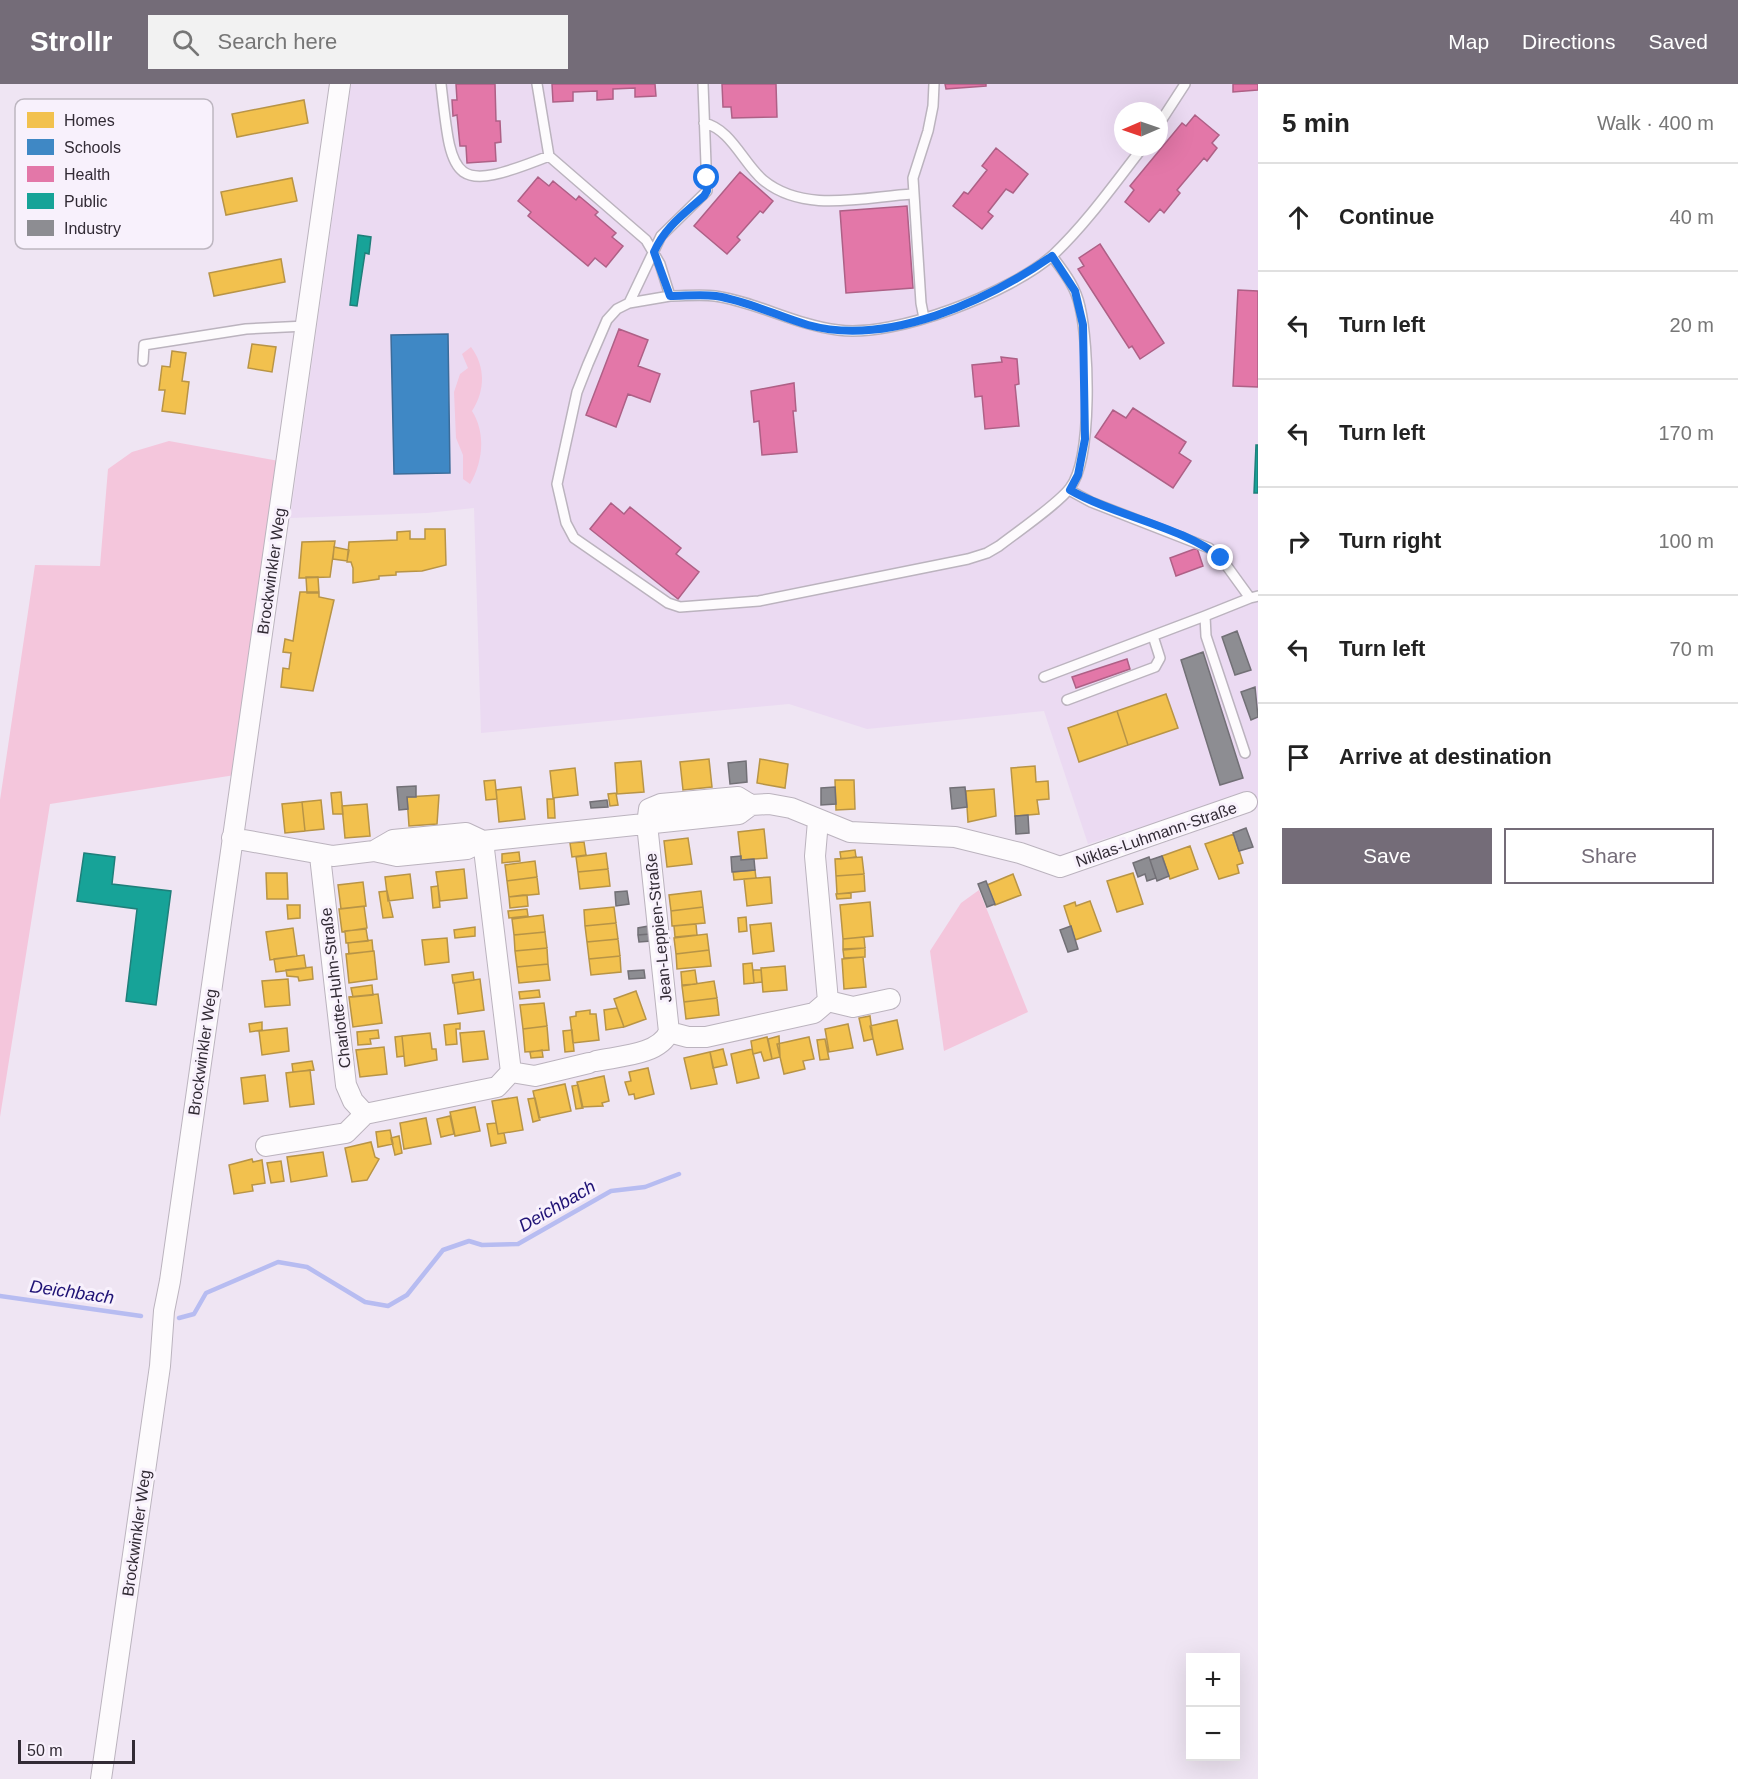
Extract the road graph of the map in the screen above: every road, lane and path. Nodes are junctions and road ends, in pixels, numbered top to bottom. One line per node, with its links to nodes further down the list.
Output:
1 (340, 84): 17 (street, Brockwinkler Weg)
2 (441, 84): 9 (lane)
3 (537, 84): 9 (lane)
4 (703, 84): 8 (lane)
5 (934, 84): 11 (lane)
6 (1185, 84): 7 (lane)
7 (1168, 110)
8 (704, 123): 11 (lane); 12 (lane)
9 (549, 156): 12 (lane)
10 (1135, 156): 13 (lane)
11 (912, 194): 16 (lane)
12 (654, 252): 14 (lane); 15 (lane)
13 (1052, 256): 16 (lane); 19 (lane)
14 (670, 296): 15 (lane); 16 (lane)
15 (629, 303): 19 (lane)
16 (924, 318)
17 (306, 326): 18 (lane); 29 (street, Brockwinkler Weg)
18 (143, 362)
19 (1070, 490): 20 (lane)
20 (1254, 597): 21 (lane)
21 (1205, 616): 22 (lane); 25 (lane)
22 (1153, 636): 23 (lane); 24 (lane)
23 (1044, 677)
24 (1067, 700)
25 (1245, 753)
26 (1247, 802): 27 (street, Niklas-Luhmann-Straße)
27 (818, 821): 28 (street, Niklas-Luhmann-Straße); 33 (street)
28 (647, 824): 30 (street, Niklas-Luhmann-Straße); 34 (street, Jean-Leppien-Straße)
29 (232, 838): 31 (street, Niklas-Luhmann-Straße); 38 (street, Brockwinkler Weg)
30 (483, 840): 31 (street, Niklas-Luhmann-Straße); 35 (street)
31 (320, 856): 36 (street, Charlotte-Huhn-Straße)
32 (890, 999): 33 (street)
33 (828, 1001): 34 (street)
34 (669, 1032): 35 (street)
35 (511, 1072): 36 (street)
36 (365, 1114): 37 (street)
37 (266, 1146)
38 (101, 1779)

